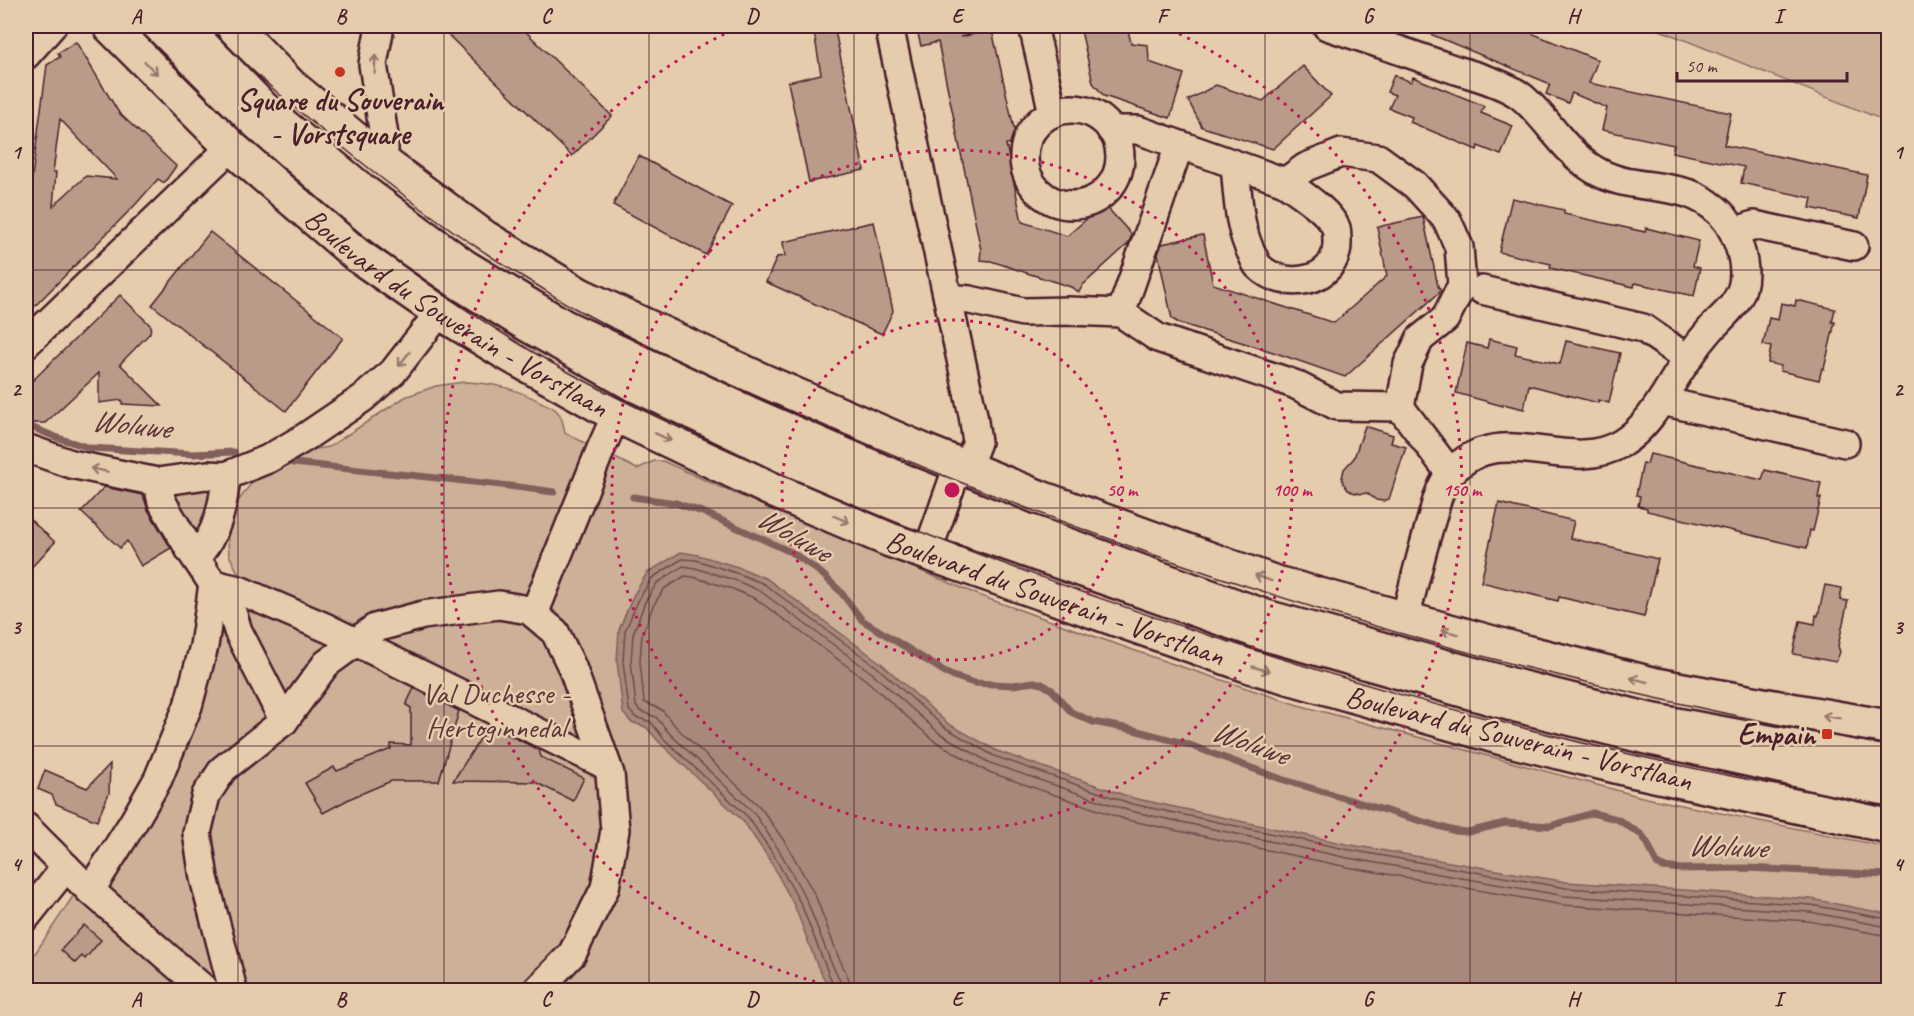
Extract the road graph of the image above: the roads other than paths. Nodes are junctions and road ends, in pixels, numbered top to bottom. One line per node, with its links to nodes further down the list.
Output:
1 (52, 26): 8 (street)
2 (110, 26): 12 (main road, Boulevard du Souverain - Vorstlaan, one-way to 12)
3 (233, 26): 13 (main road)
4 (380, 26): 13 (street, one-way to 4)
5 (890, 26): 19 (street)
6 (1033, 26): 9 (street)
7 (1327, 26): 16 (street)
8 (26, 56)
9 (1053, 113): 10 (street); 10 (street)
10 (1111, 129): 11 (street)
11 (1179, 146): 14 (street); 21 (street)
12 (231, 147): 20 (main road, Boulevard du Souverain - Vorstlaan); 22 (street)
13 (384, 163): 29 (main road)
14 (1235, 165): 15 (street); 15 (street)
15 (1285, 182): 25 (street)
16 (1735, 232): 17 (street); 23 (street)
17 (1854, 246)
18 (1482, 290): 23 (street)
19 (948, 298): 21 (street); 29 (street)
20 (438, 311): 26 (main road, Boulevard du Souverain - Vorstlaan); 31 (street, one-way to 31)
21 (1121, 313): 25 (street)
22 (26, 344)
23 (1688, 359): 24 (street)
24 (1662, 401): 27 (street); 30 (street)
25 (1400, 407): 30 (street)
26 (616, 415): 34 (main road, Boulevard du Souverain - Vorstlaan, one-way to 34); 36 (street)
27 (1845, 443)
28 (26, 448): 32 (street, one-way to 28)
29 (967, 468): 34 (street); 37 (main road, one-way to 29)
30 (1450, 473): 37 (street)
31 (226, 476): 32 (street); 33 (street)
32 (157, 482): 33 (street)
33 (190, 550): 35 (street)
34 (927, 554): 42 (main road, Boulevard du Souverain - Vorstlaan, one-way to 42)
35 (213, 584): 38 (street); 39 (street); 45 (street)
36 (534, 614): 38 (street); 41 (street)
37 (1405, 619): 40 (main road, one-way to 37)
38 (355, 642): 39 (street); 41 (street)
39 (284, 721): 48 (street)
40 (1888, 727)
41 (607, 766): 49 (street)
42 (1888, 826)
43 (26, 827): 44 (street)
44 (66, 867): 45 (street); 46 (street)
45 (90, 891): 47 (street)
46 (26, 917)
47 (205, 990)
48 (233, 990)
49 (537, 990)

